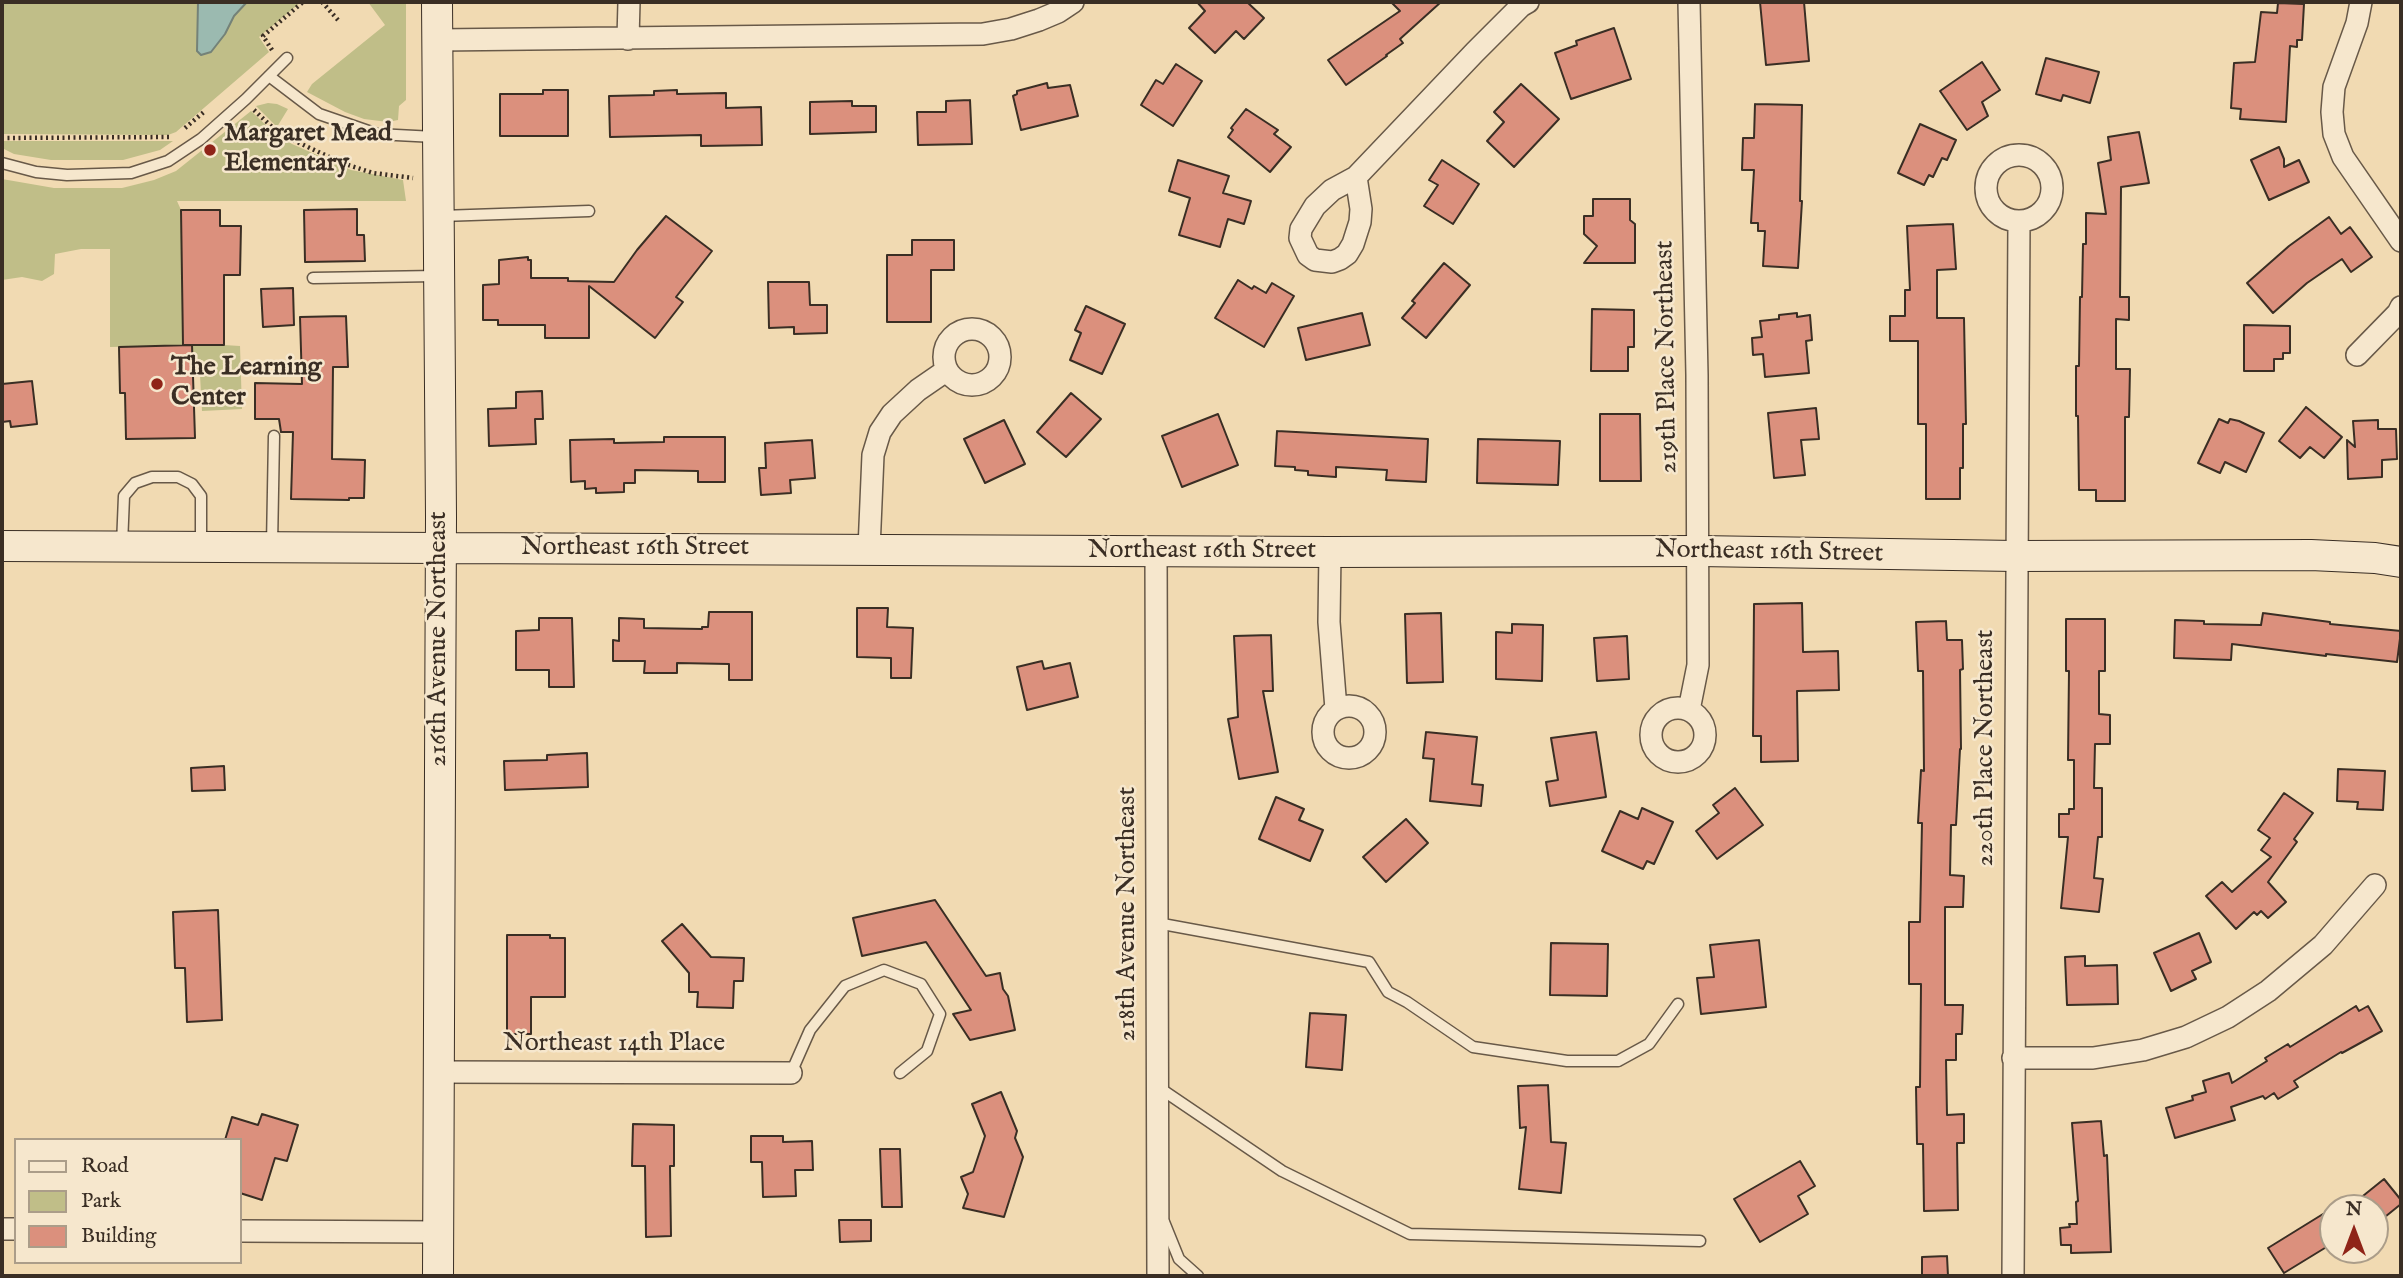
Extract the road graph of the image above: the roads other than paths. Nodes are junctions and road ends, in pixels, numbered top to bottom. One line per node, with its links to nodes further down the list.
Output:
1 (438, 2): 8 (street, 216th Avenue Northeast)
2 (629, 2): 7 (street)
3 (1528, 2): 13 (street)
4 (1689, 2): 31 (street, 219th Place Northeast)
5 (2361, 2): 17 (street)
6 (1066, 7): 7 (street)
7 (628, 39): 8 (street)
8 (438, 40): 11 (street, 216th Avenue Northeast)
9 (287, 58): 10 (lane)
10 (270, 76): 11 (lane); 12 (lane)
11 (438, 137): 15 (street, 216th Avenue Northeast)
12 (2, 163)
13 (1356, 177)
14 (590, 211): 15 (lane)
15 (439, 216): 18 (street, 216th Avenue Northeast)
16 (2019, 221): 33 (street, 220th Place Northeast)
17 (2401, 241)
18 (439, 276): 19 (lane); 28 (street, 216th Avenue Northeast)
19 (313, 278)
20 (2401, 307): 21 (street)
21 (2357, 355)
22 (947, 370): 29 (street)
23 (274, 436): 27 (lane)
24 (2, 546): 25 (street, Northeast 16th Street)
25 (122, 547): 26 (street, Northeast 16th Street); 26 (lane)
26 (201, 547): 27 (street, Northeast 16th Street)
27 (272, 548): 28 (street, Northeast 16th Street)
28 (441, 549): 29 (street, Northeast 16th Street); 41 (street, 216th Avenue Northeast)
29 (869, 549): 30 (street, Northeast 16th Street)
30 (1156, 551): 32 (street, Northeast 16th Street); 38 (street, 218th Avenue Northeast)
31 (1698, 551): 32 (street, Northeast 16th Street); 33 (street, Northeast 16th Street); 36 (street, 219th Place Northeast)
32 (1330, 552): 35 (street)
33 (2016, 555): 34 (street, Northeast 16th Street); 40 (street, 220th Place Northeast)
34 (2401, 562)
35 (1336, 709)
36 (1689, 710)
37 (2375, 886): 40 (street)
38 (1157, 923): 39 (lane); 44 (street, 218th Avenue Northeast)
39 (1678, 1004)
40 (2013, 1058): 52 (street, 220th Place Northeast)
41 (438, 1072): 42 (street, Northeast 14th Place); 47 (street, 216th Avenue Northeast)
42 (791, 1073): 43 (lane)
43 (900, 1073)
44 (1158, 1087): 45 (street, 218th Avenue Northeast); 48 (lane)
45 (1158, 1206): 50 (street, 218th Avenue Northeast); 51 (lane)
46 (242, 1231): 47 (street)
47 (438, 1232): 49 (street, 216th Avenue Northeast)
48 (1700, 1241)
49 (438, 1276)
50 (1158, 1276)
51 (1198, 1276)
52 (2013, 1276)

